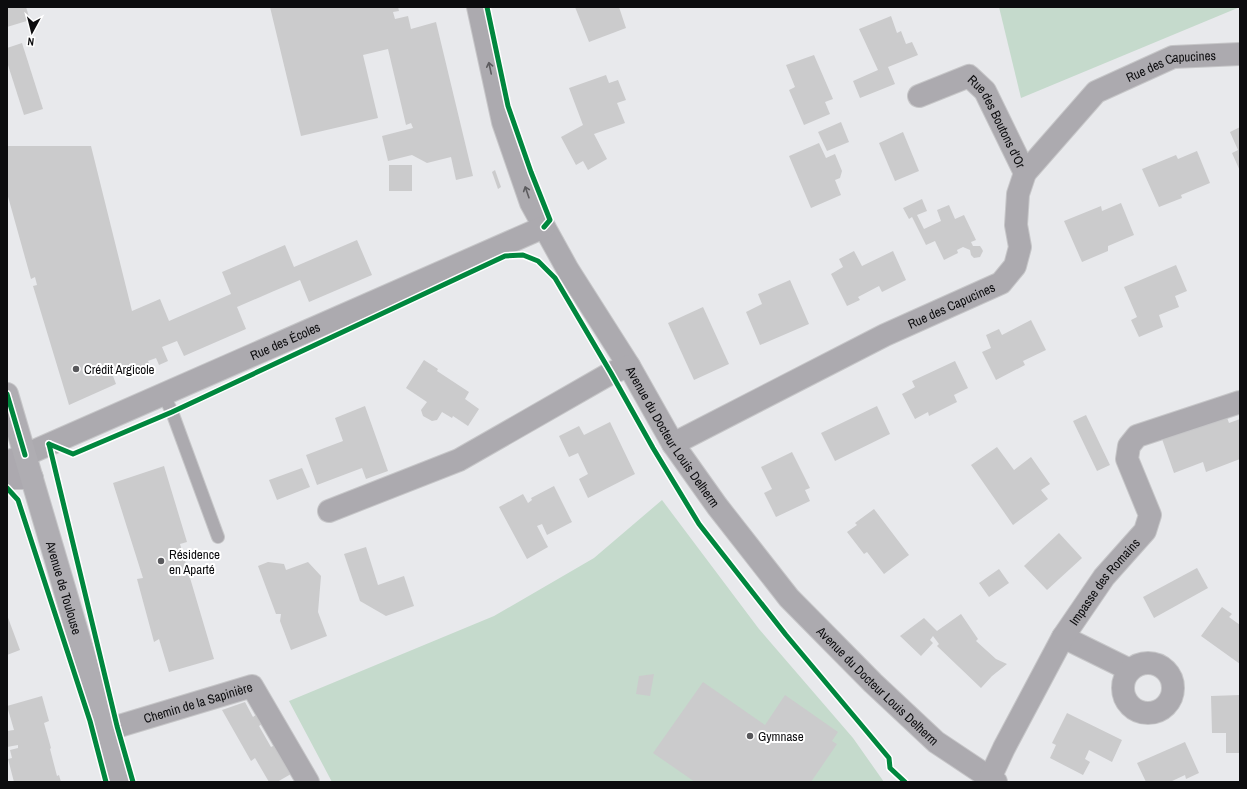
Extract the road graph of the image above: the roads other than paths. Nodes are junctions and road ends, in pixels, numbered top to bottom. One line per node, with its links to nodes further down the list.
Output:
1 (478, 7): 5 (street, Avenue du Docteur Louis Delherm, one-way to 1)
2 (1240, 54): 4 (street, Rue des Capucines)
3 (919, 96): 4 (street, Rue des Boutons d'Or)
4 (1025, 173): 10 (street, Rue des Capucines)
5 (544, 227): 6 (street, Avenue du Docteur Louis Delherm); 8 (street, Rue des Écoles)
6 (629, 366): 10 (street, Avenue du Docteur Louis Delherm); 14 (street)
7 (7, 394): 11 (main road, Avenue de Toulouse)
8 (164, 394): 11 (street, Rue des Écoles); 15 (lane)
9 (1240, 402): 16 (street, Impasse des Romains)
10 (673, 444): 19 (street, Avenue du Docteur Louis Delherm)
11 (16, 458): 13 (main road, Avenue de Toulouse)
12 (7, 478): 13 (street)
13 (32, 478): 18 (main road, Avenue de Toulouse)
14 (329, 511)
15 (218, 537)
16 (1063, 637): 17 (street); 19 (street, Impasse des Romains)
17 (1130, 670)
18 (106, 730): 20 (main road, Avenue de Toulouse); 21 (street, Chemin de la Sapinière)
19 (993, 780)
20 (119, 782)
21 (308, 782)

